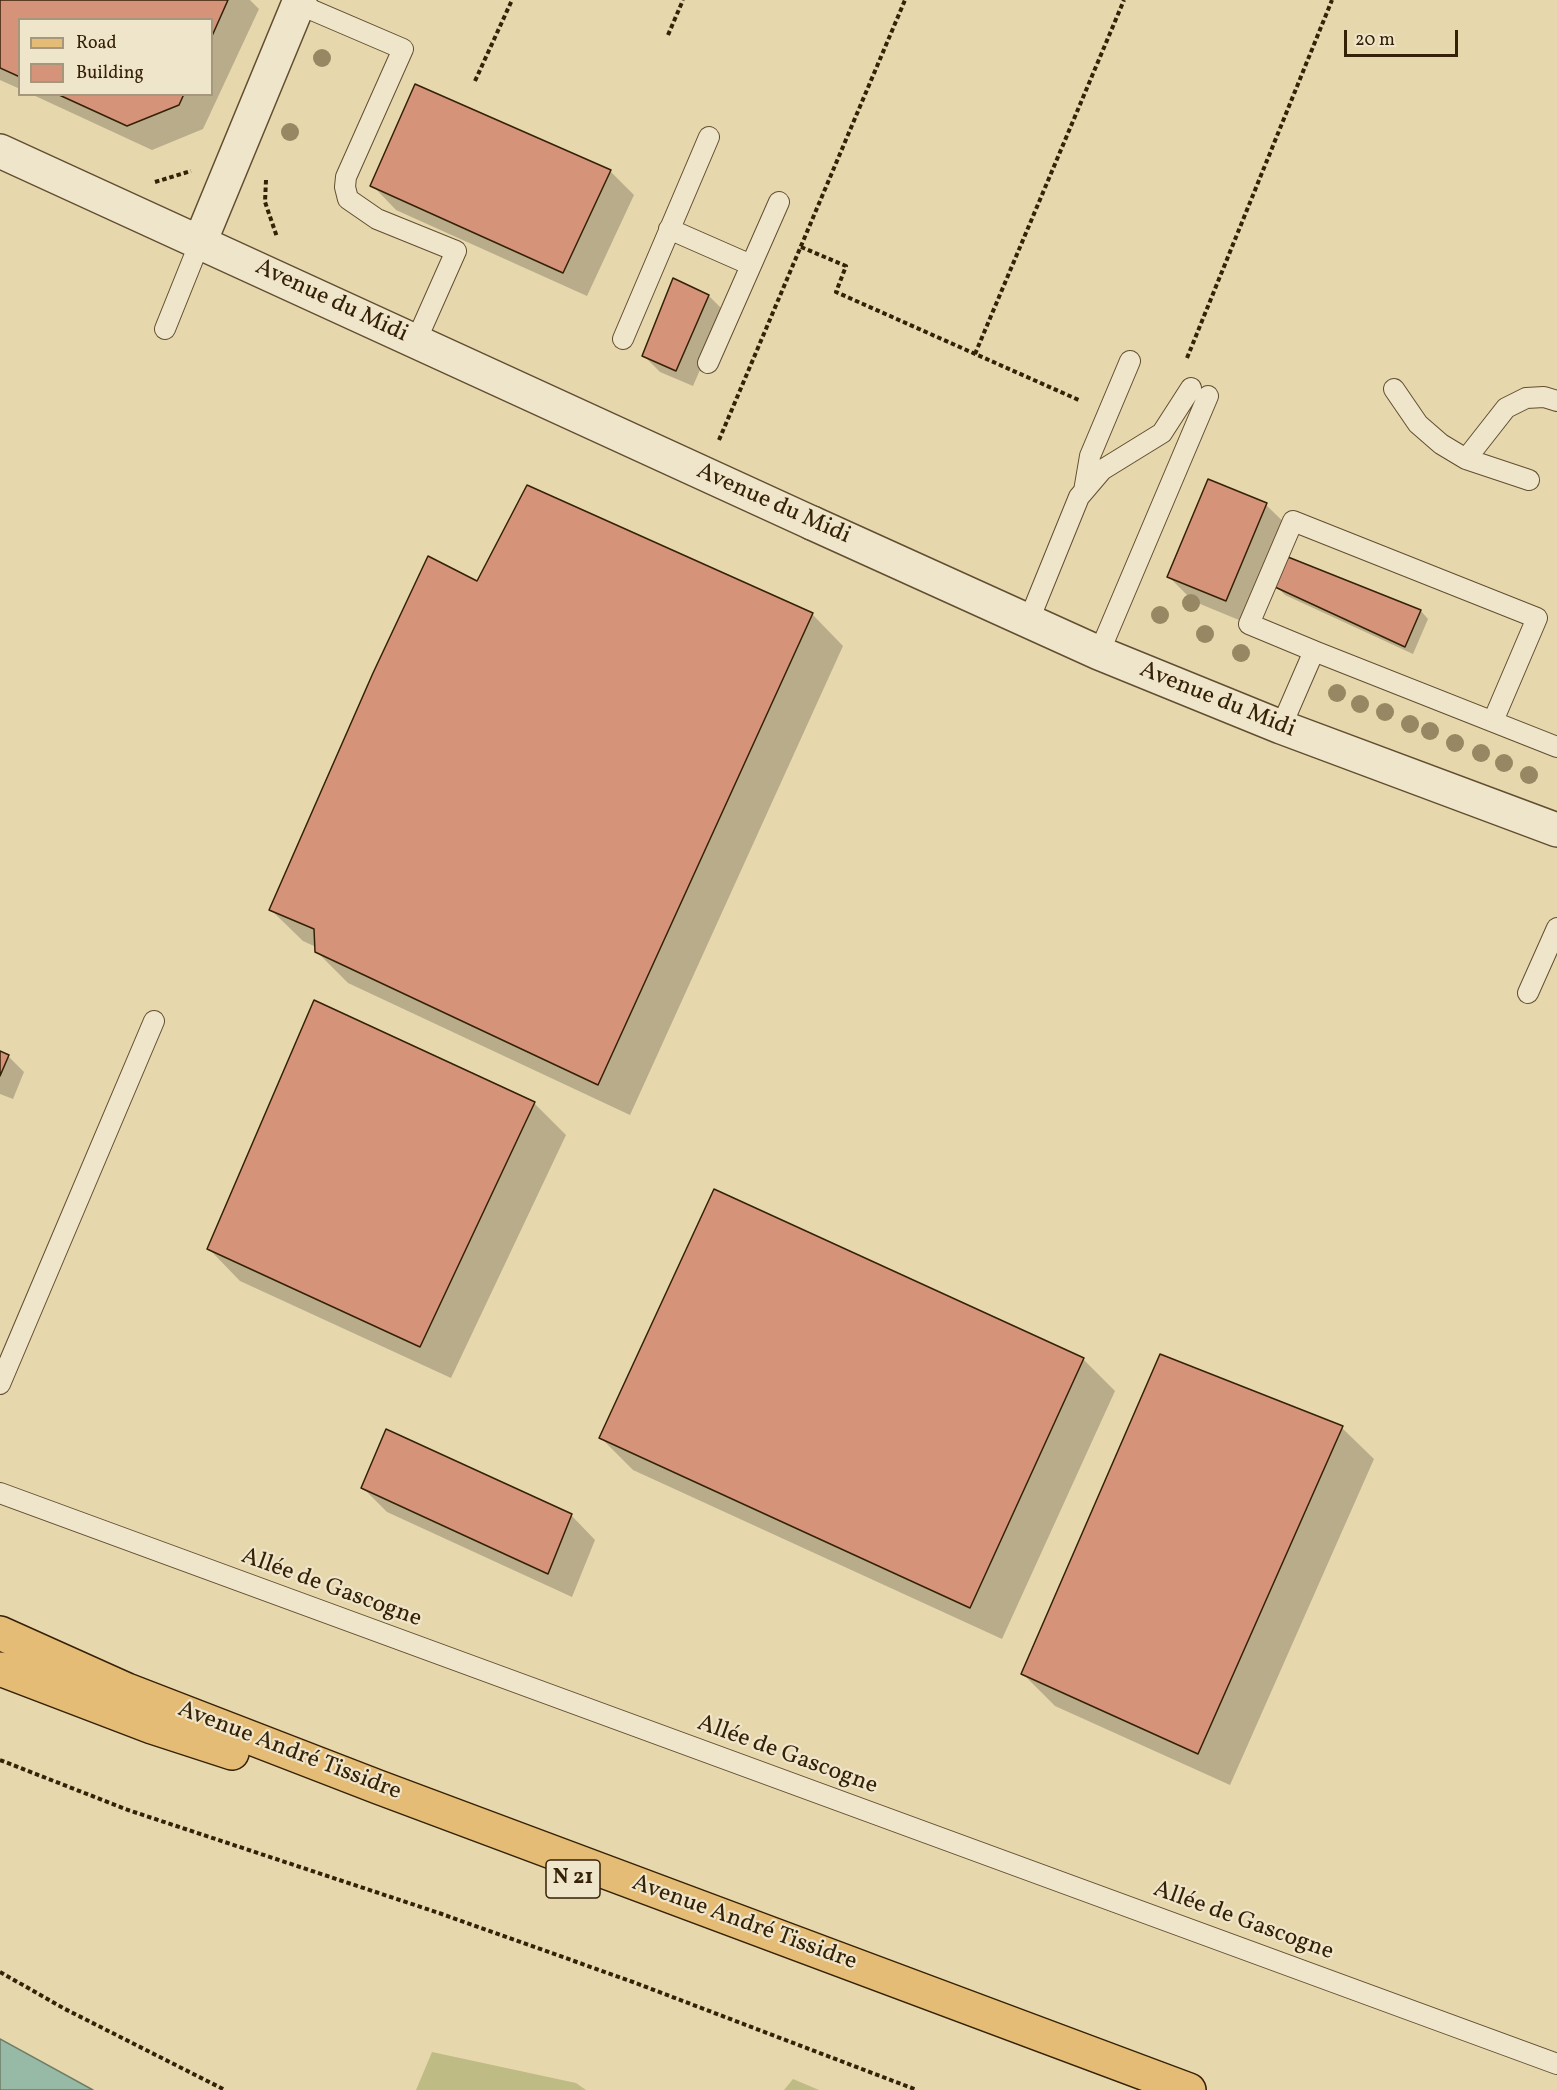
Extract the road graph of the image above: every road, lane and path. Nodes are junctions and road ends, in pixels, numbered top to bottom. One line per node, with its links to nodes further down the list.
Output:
1 (512, 0): 8 (path)
2 (683, 0): 7 (path)
3 (905, 0): 16 (path)
4 (1124, 0): 21 (path)
5 (1332, 0): 23 (path)
6 (299, 2): 15 (street); 20 (lane)
7 (668, 35)
8 (475, 81)
9 (709, 137): 14 (lane)
10 (0, 151): 15 (street, Avenue du Midi)
11 (198, 169): 12 (path)
12 (144, 180)
13 (779, 202): 17 (lane)
14 (669, 229): 17 (lane); 19 (lane)
15 (200, 242): 18 (lane); 20 (street, Avenue du Midi)
16 (801, 247): 21 (path); 28 (path)
17 (751, 265): 24 (lane)
18 (165, 329)
19 (623, 339)
20 (416, 341): 32 (street, Avenue du Midi)
21 (975, 354): 27 (path)
22 (1130, 361): 27 (lane)
23 (1186, 361)
24 (708, 363)
25 (1394, 389): 29 (lane)
26 (1557, 401): 29 (lane)
27 (1108, 413): 31 (lane)
28 (718, 441)
29 (1466, 459): 30 (lane)
30 (1529, 480)
31 (1083, 492): 32 (lane); 34 (lane)
32 (1029, 620): 34 (street, Avenue du Midi)
33 (1314, 651): 35 (lane); 35 (lane); 36 (lane)
34 (1098, 652): 36 (street, Avenue du Midi)
35 (1493, 721): 37 (lane)
36 (1281, 728): 38 (street, Avenue du Midi)
37 (1557, 747)
38 (1557, 830)
39 (1557, 928): 40 (lane)
40 (1528, 993)
41 (154, 1021): 42 (lane)
42 (0, 1384)
43 (0, 1493): 48 (lane, Allée de Gascogne)
44 (0, 1634): 52 (main road, Avenue André Tissidre / N 21)
45 (0, 1669): 51 (main road, Avenue André Tissidre / N 21)
46 (0, 1760): 50 (path)
47 (0, 1972): 49 (path)
48 (1557, 2064)
49 (225, 2090)
50 (917, 2090)
51 (1145, 2090)
52 (1189, 2090)

